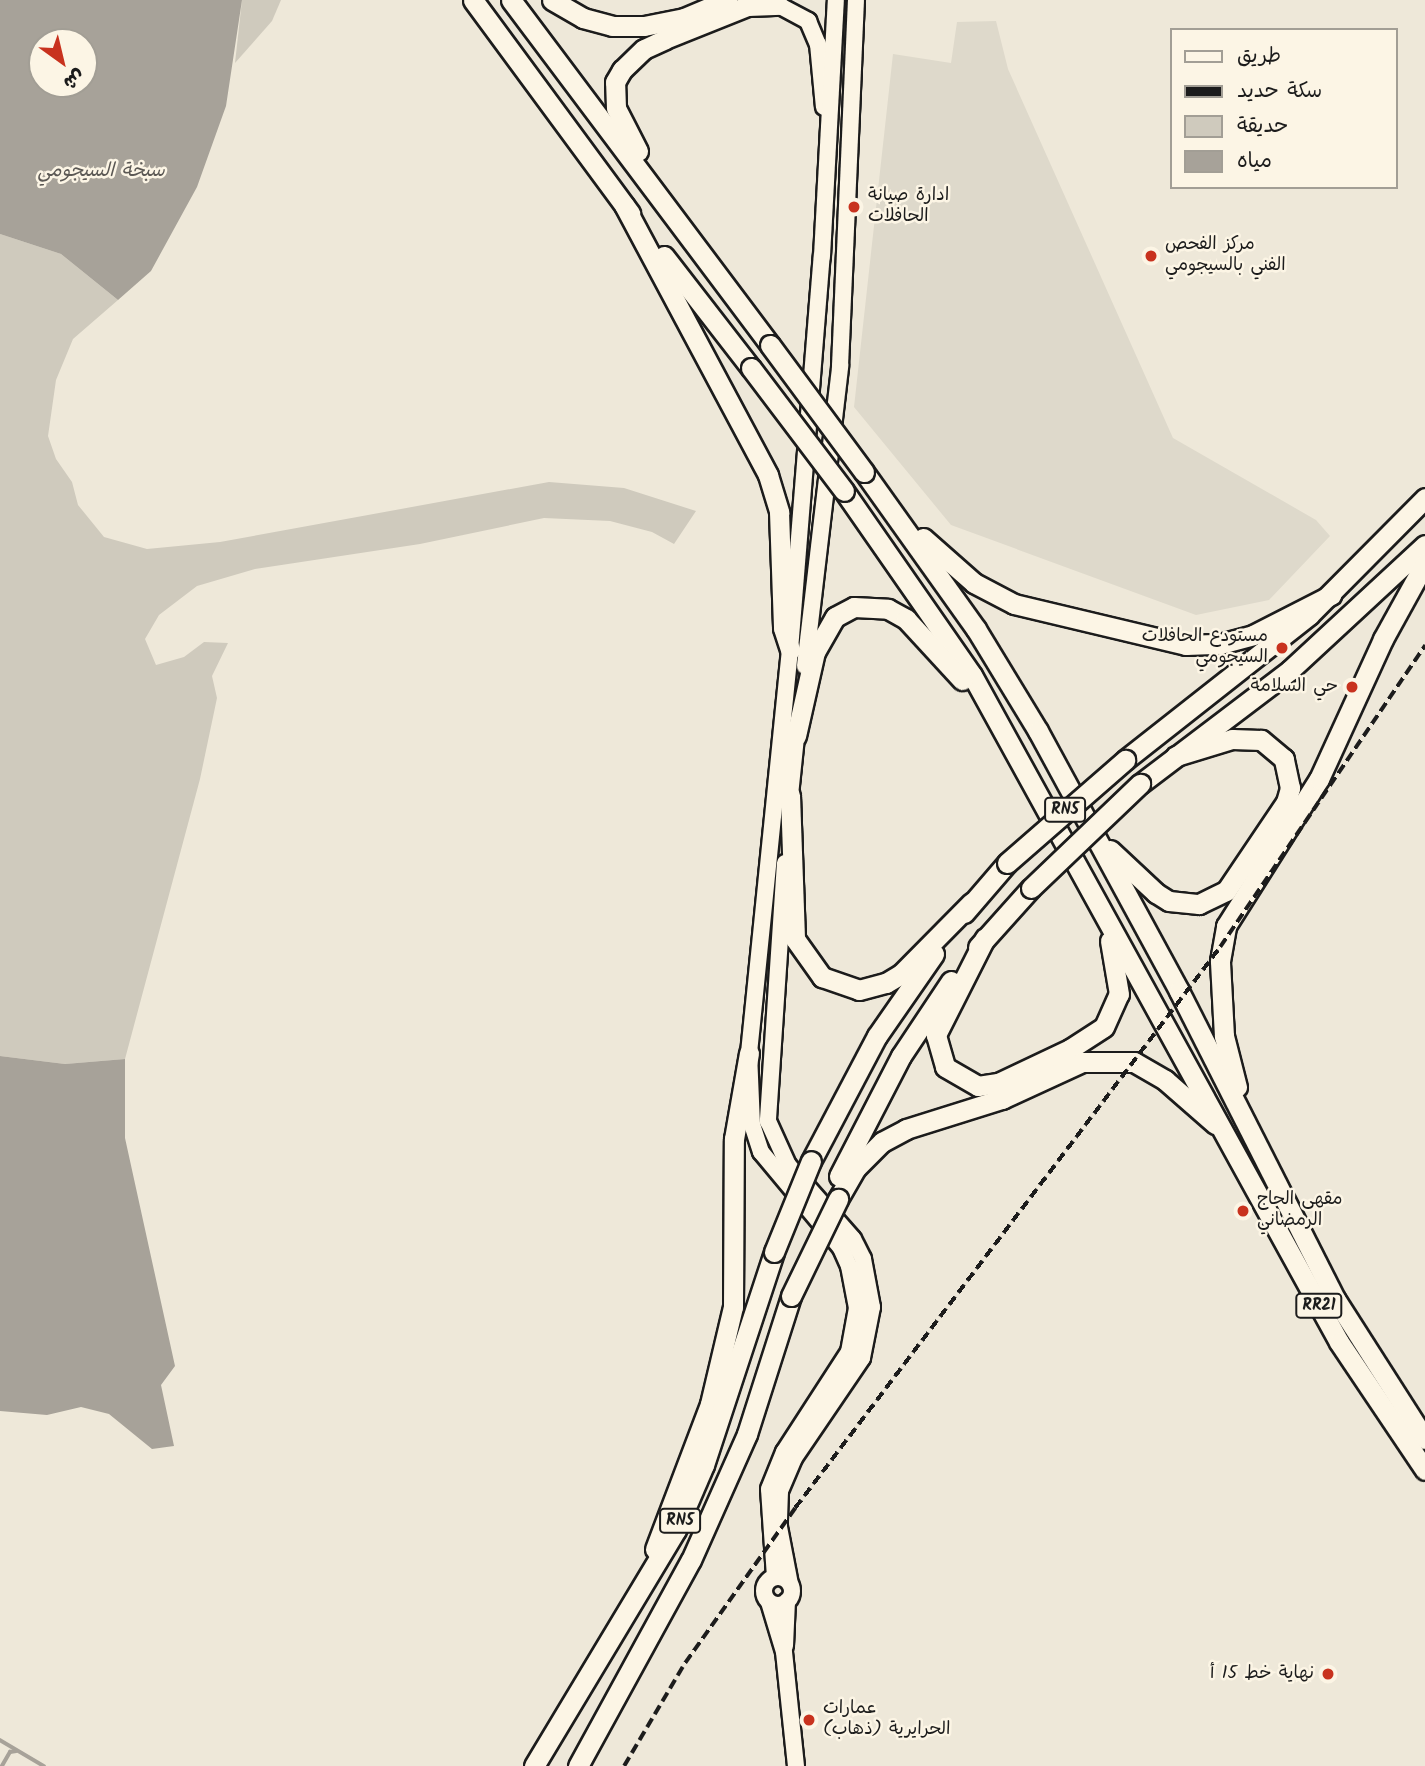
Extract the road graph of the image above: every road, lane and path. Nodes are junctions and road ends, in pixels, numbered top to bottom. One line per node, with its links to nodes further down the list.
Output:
1 (473, 0): 9 (highway)
2 (511, 0): 10 (highway)
3 (552, 0): 7 (highway)
4 (762, 0): 7 (highway)
5 (836, 0): 8 (main road)
6 (856, 0): 17 (main road)
7 (734, 4): 8 (main road); 10 (highway)
8 (829, 147): 16 (main road)
9 (624, 205): 16 (highway); 18 (highway, bridge)
10 (681, 228): 12 (highway, bridge)
11 (1425, 498): 15 (highway, RN5)
12 (887, 504): 15 (highway); 21 (highway)
13 (1425, 545): 19 (highway, RN5)
14 (1425, 563): 26 (highway)
15 (1331, 595): 23 (highway, RN5, bridge)
16 (790, 650): 25 (main road)
17 (796, 736): 18 (highway); 20 (main road)
18 (1008, 740): 22 (highway)
19 (1176, 756): 21 (highway); 24 (highway, RN5, bridge)
20 (790, 795): 23 (highway); 31 (main road)
21 (1097, 837): 26 (highway)
22 (1095, 897): 24 (highway); 27 (highway)
23 (971, 903): 32 (highway, RN5, bridge)
24 (985, 938): 28 (highway, RN5)
25 (748, 1053): 31 (main road); 32 (highway)
26 (1246, 1122): 29 (highway, RR21)
27 (1226, 1134): 28 (highway); 30 (highway, RR21)
28 (834, 1197): 37 (highway, RN5, bridge)
29 (1425, 1439)
30 (1425, 1470)
31 (783, 1581): 33 (main road); 34 (main road)
32 (643, 1583): 36 (highway, RN5)
33 (787, 1601): 34 (main road); 35 (main road)
34 (769, 1602): 35 (main road)
35 (784, 1652): 38 (main road)
36 (534, 1766)
37 (578, 1766)
38 (796, 1766)

